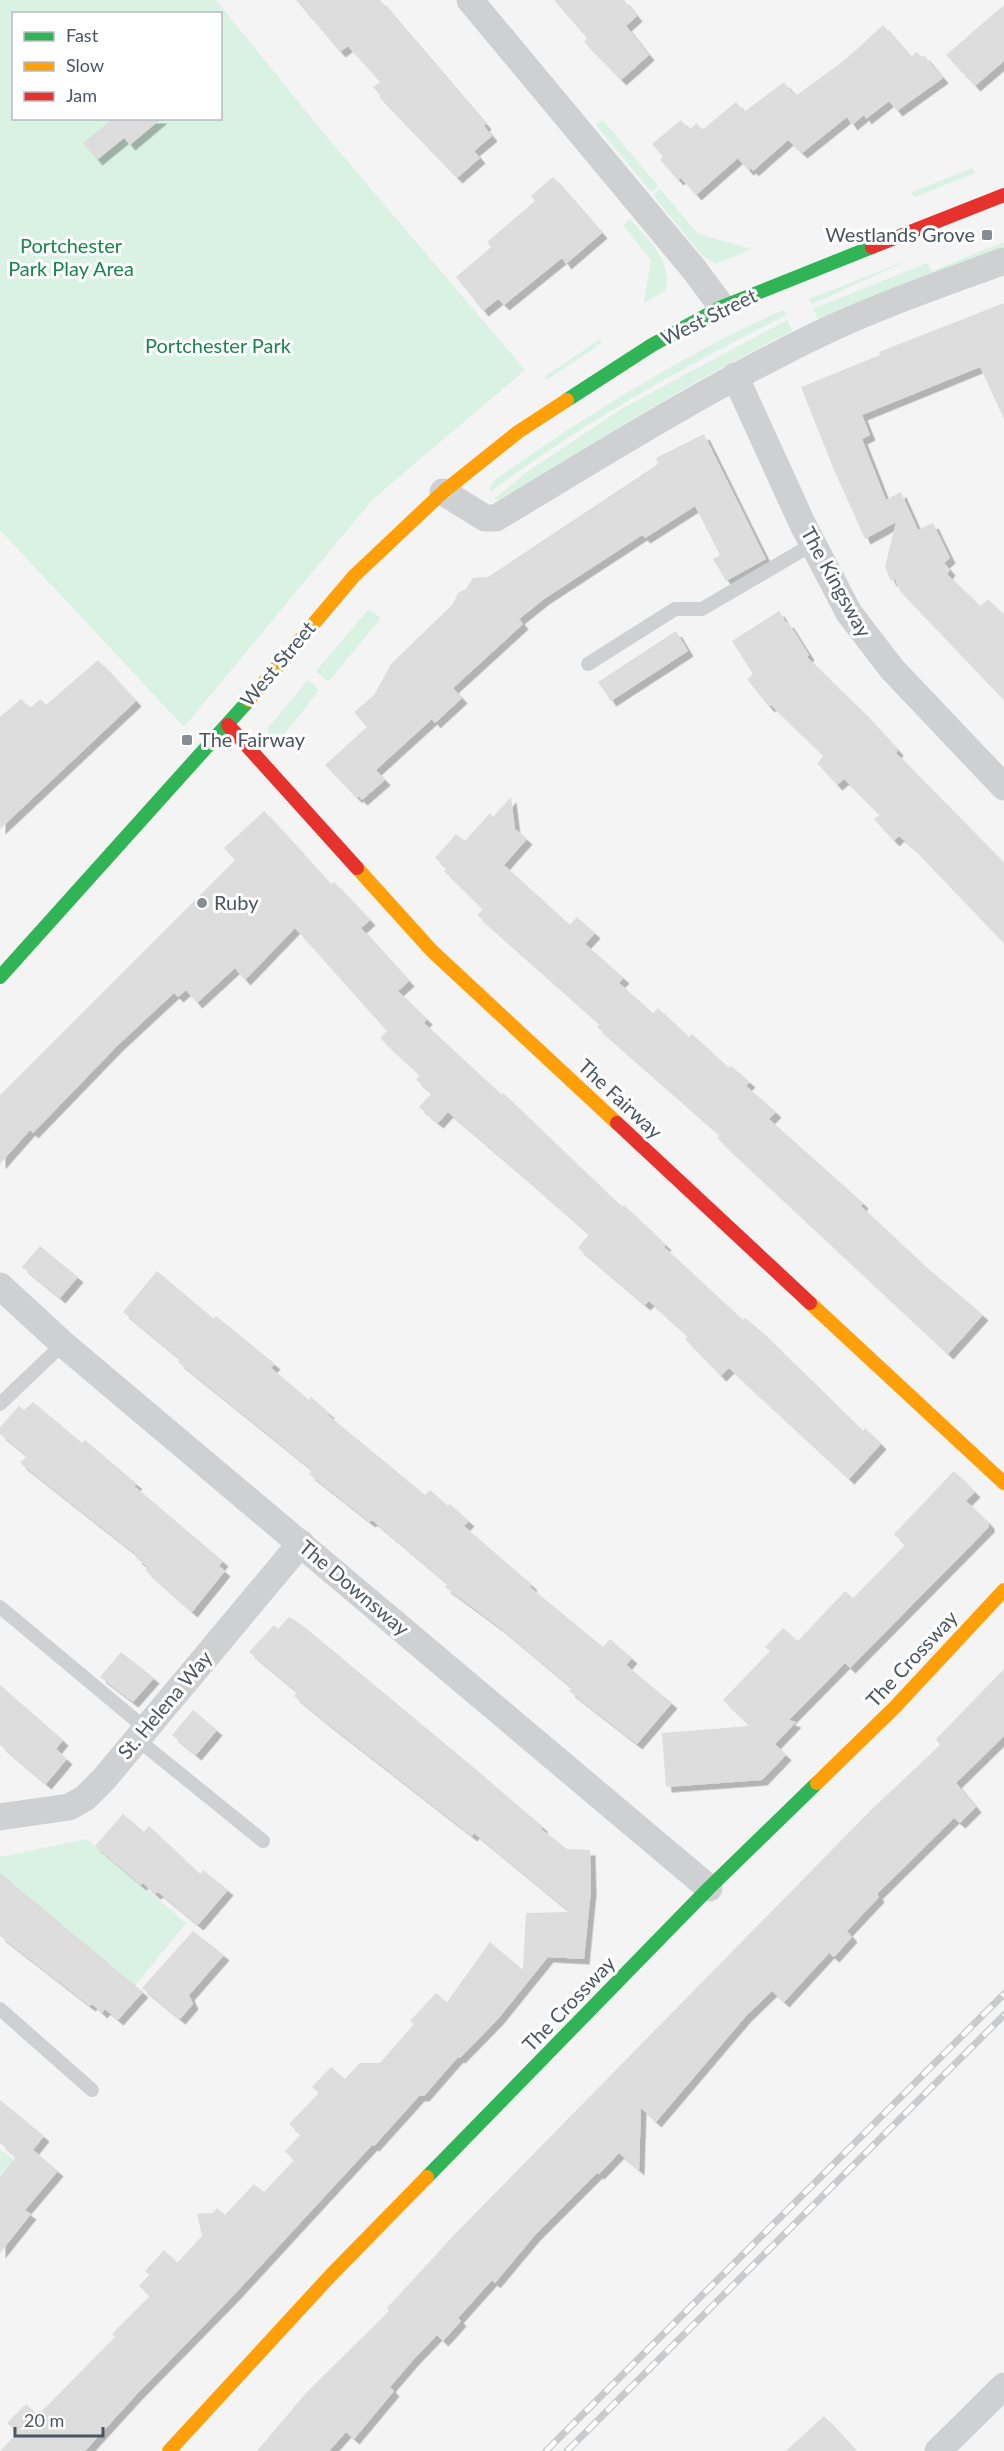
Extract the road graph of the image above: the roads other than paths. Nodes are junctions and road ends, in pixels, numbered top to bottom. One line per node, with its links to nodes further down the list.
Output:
1 (470, 0): 4 (street)
2 (1004, 195): 4 (street, West Street)
3 (1004, 261): 5 (street)
4 (722, 307): 6 (street, West Street)
5 (735, 376): 6 (street); 7 (street, The Kingsway)
6 (443, 492): 9 (street, West Street)
7 (813, 544): 8 (lane); 10 (street, The Kingsway)
8 (588, 664)
9 (228, 725): 11 (street, West Street); 15 (street, The Fairway)
10 (1004, 787)
11 (0, 977)
12 (0, 1286): 13 (street, The Downsway)
13 (63, 1344): 14 (lane); 16 (street, The Downsway)
14 (0, 1404)
15 (1004, 1483)
16 (301, 1543): 19 (street, St. Helena Way); 23 (street, The Downsway)
17 (1004, 1590): 23 (street, The Crossway)
18 (0, 1607): 19 (lane)
19 (141, 1733): 21 (street, St. Helena Way); 22 (lane)
20 (0, 1793): 21 (street)
21 (12, 1816)
22 (263, 1841)
23 (709, 1888): 27 (street, The Crossway)
24 (0, 2009): 25 (lane)
25 (93, 2090)
26 (1004, 2386): 28 (street)
27 (169, 2451)
28 (938, 2451)

